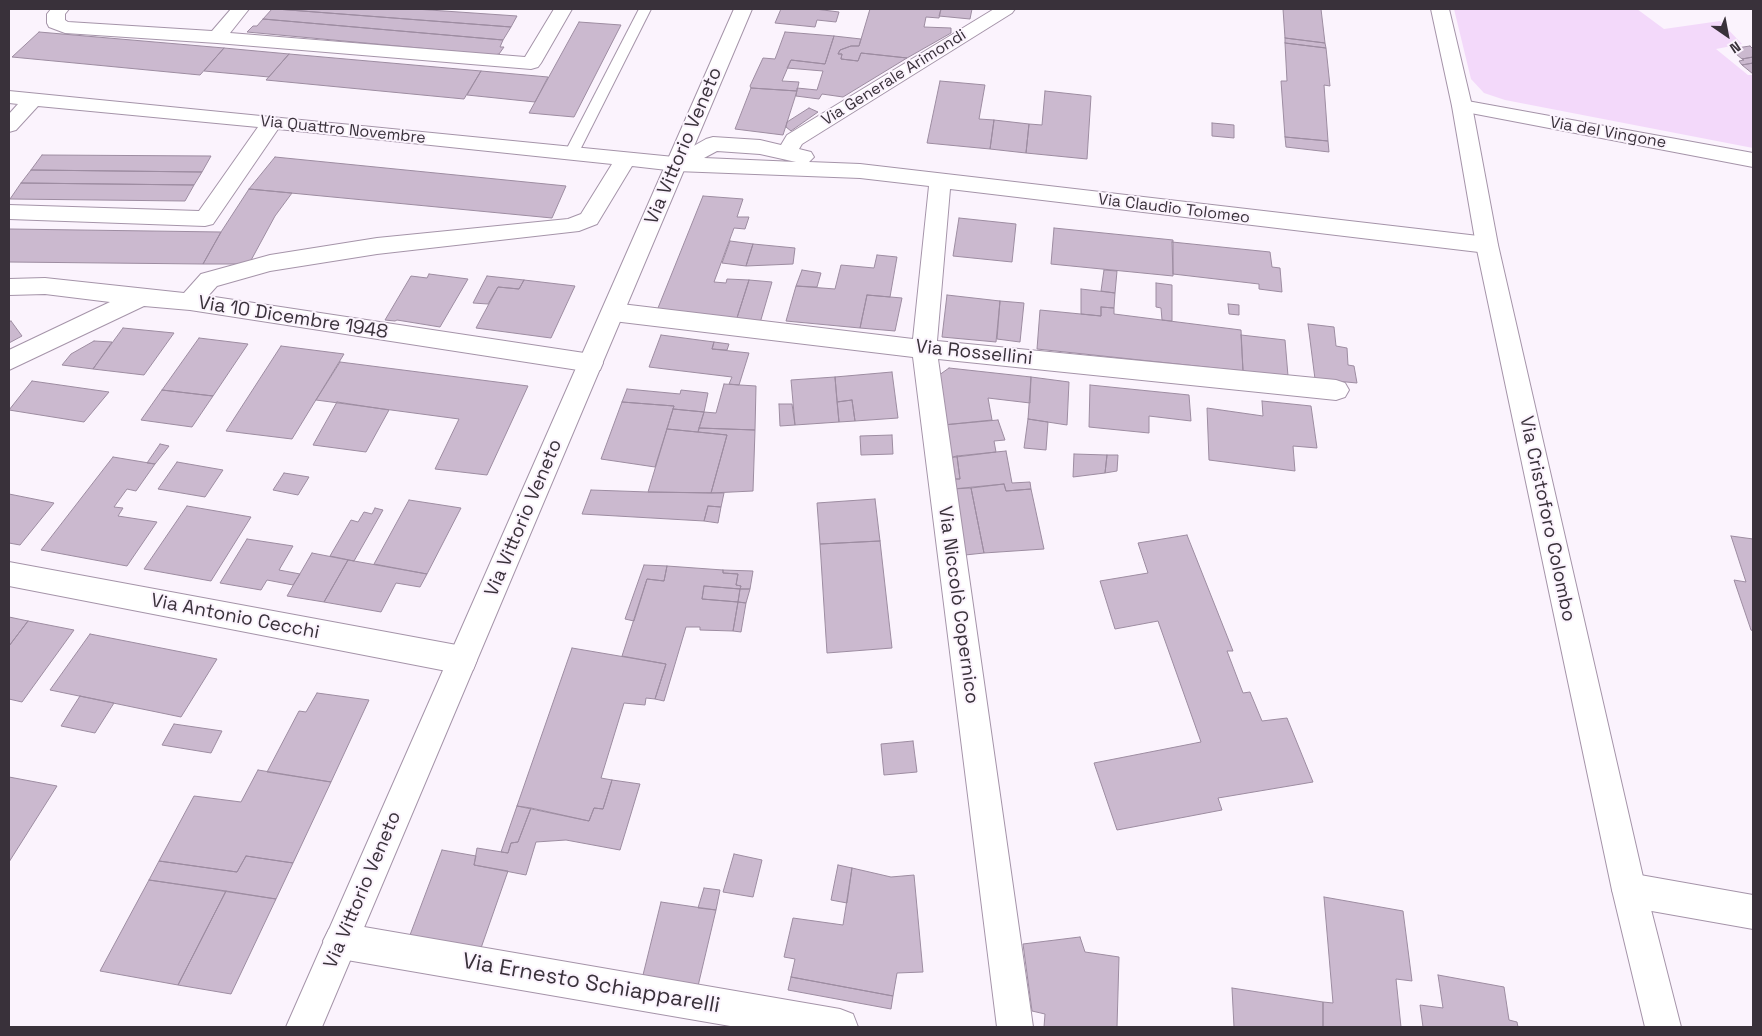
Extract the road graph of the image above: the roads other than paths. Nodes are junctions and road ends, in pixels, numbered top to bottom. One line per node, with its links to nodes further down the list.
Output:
1 (60, 9): 8 (street)
2 (240, 9): 8 (street)
3 (563, 9): 8 (street)
4 (645, 9): 15 (lane)
5 (743, 9): 18 (street, Via Vittorio Veneto)
6 (1006, 9): 14 (street, Via Generale Arimondi)
7 (1440, 9): 11 (street, Via Cristoforo Colombo)
8 (217, 37)
9 (9, 97): 10 (street, Via Quattro Novembre)
10 (33, 99): 12 (street, Via Quattro Novembre); 13 (street)
11 (1462, 106): 17 (street, Via del Vingone); 22 (street, Via Cristoforo Colombo)
12 (272, 122): 15 (street, Via Quattro Novembre); 21 (street)
13 (9, 126)
14 (787, 152): 18 (street, Via Claudio Tolomeo); 19 (street, Via Claudio Tolomeo)
15 (571, 154): 16 (street, Via Quattro Novembre)
16 (626, 159): 18 (street, Via Quattro Novembre); 25 (street)
17 (1753, 160)
18 (676, 164): 19 (street, Via Claudio Tolomeo); 26 (street, Via Vittorio Veneto)
19 (860, 171): 20 (street, Via Claudio Tolomeo)
20 (940, 182): 22 (street, Via Claudio Tolomeo); 27 (street, Via Niccolò Copernico)
21 (9, 212)
22 (1487, 245): 33 (street, Via Cristoforo Colombo)
23 (9, 287): 24 (street, Via 10 Dicembre 1948)
24 (141, 297): 25 (street, Via 10 Dicembre 1948); 28 (street)
25 (190, 302): 29 (street, Via 10 Dicembre 1948)
26 (613, 312): 27 (street, Via Rossellini); 29 (street, Via Vittorio Veneto)
27 (924, 349): 30 (street, Via Rossellini); 38 (street, Via Niccolò Copernico)
28 (9, 361)
29 (591, 363): 32 (street, Via Vittorio Veneto)
30 (1336, 390)
31 (9, 574): 32 (street, Via Antonio Cecchi)
32 (462, 660): 35 (street, Via Vittorio Veneto)
33 (1629, 890): 34 (street); 39 (street, Via Cristoforo Colombo)
34 (1753, 912)
35 (341, 941): 36 (street, Via Vittorio Veneto); 37 (street, Via Ernesto Schiapparelli)
36 (304, 1027)
37 (840, 1027)
38 (1015, 1027)
39 (1663, 1027)

